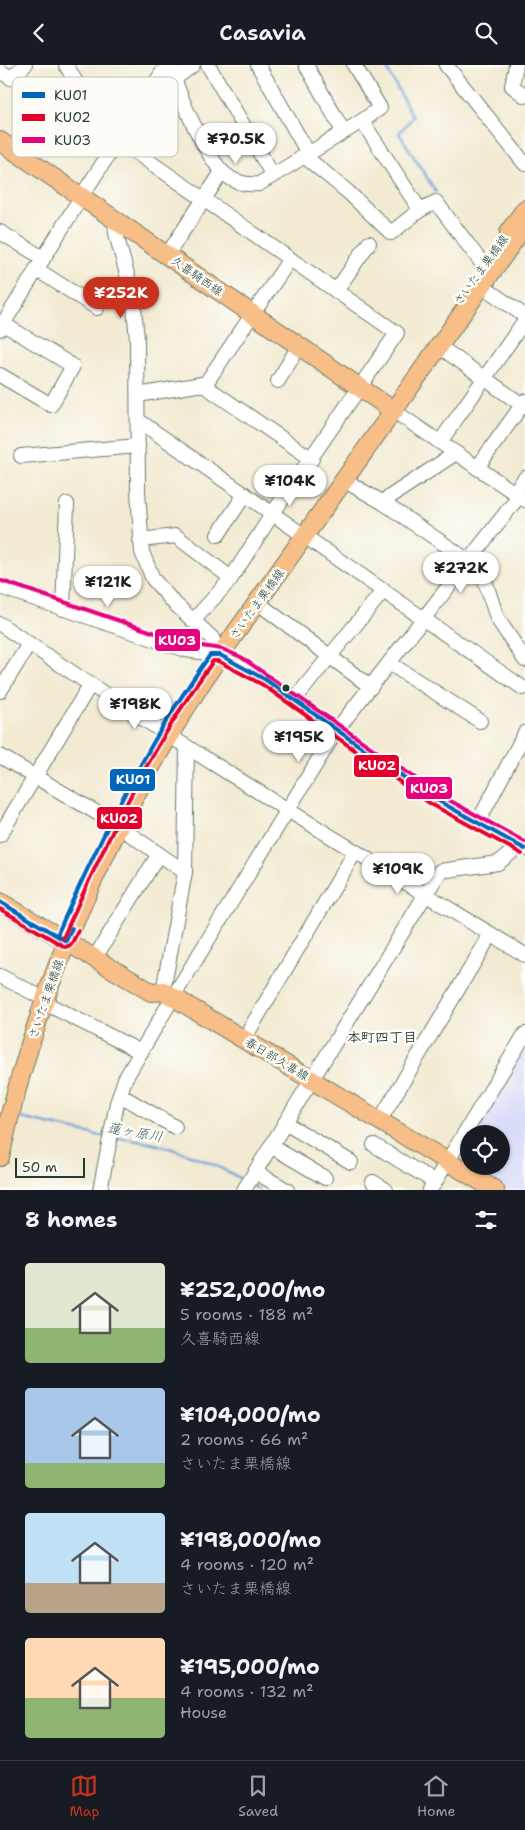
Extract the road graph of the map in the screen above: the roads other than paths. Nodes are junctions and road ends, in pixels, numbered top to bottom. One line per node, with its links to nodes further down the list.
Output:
1 (24, 65): 11 (street)
2 (66, 65): 12 (street)
3 (169, 65): 13 (street); 14 (street)
4 (193, 65): 15 (street)
5 (208, 65): 28 (street)
6 (258, 65): 22 (street)
7 (306, 65): 19 (street)
8 (354, 65): 18 (street)
9 (446, 65): 26 (street)
10 (516, 65): 17 (street)
11 (0, 71)
12 (73, 77)
13 (161, 77)
14 (173, 77)
15 (177, 77)
16 (178, 88): 27 (street)
17 (525, 96)
18 (362, 121): 19 (street); 32 (street)
19 (343, 131): 22 (street)
20 (0, 141): 21 (main road, 久喜騎西線)
21 (12, 149)
22 (305, 154): 28 (street); 32 (street)
23 (23, 157): 29 (main road, 久喜騎西線)
24 (107, 157): 29 (street)
25 (143, 157): 30 (street)
26 (525, 164)
27 (222, 172): 28 (street); 30 (street)
28 (272, 174)
29 (80, 197): 33 (main road, 久喜騎西線); 39 (street)
30 (205, 200): 37 (street); 38 (street)
31 (525, 209): 40 (main road, さいたま栗橋線)
32 (420, 210): 40 (street)
33 (115, 218): 37 (main road, 久喜騎西線); 55 (street)
34 (525, 225): 41 (main road, さいたま栗橋線)
35 (0, 232): 39 (street)
36 (369, 243): 42 (street)
37 (167, 255): 44 (main road, 久喜騎西線)
38 (290, 259): 42 (street); 44 (street)
39 (40, 264): 43 (street); 47 (street)
40 (484, 266): 41 (street); 57 (main road, さいたま栗橋線)
41 (482, 287): 45 (street); 49 (main road, さいたま栗橋線)
42 (336, 291): 54 (street)
43 (97, 308)
44 (253, 314): 48 (main road, 久喜騎西線); 53 (street)
45 (525, 316)
46 (525, 320): 51 (street)
47 (1, 325): 50 (street)
48 (299, 346): 52 (street); 54 (main road, 久喜騎西線)
49 (440, 347): 51 (street); 57 (main road, さいたま栗橋線)
50 (0, 375)
51 (483, 377): 56 (street); 59 (street)
52 (278, 381)
53 (204, 386): 55 (street); 63 (street)
54 (359, 387): 57 (main road, 久喜騎西線); 63 (street)
55 (138, 395): 58 (street)
56 (524, 404): 64 (street)
57 (390, 408): 59 (street); 66 (main road, さいたま栗橋線); 72 (main road, さいたま栗橋線)
58 (139, 421): 60 (street); 67 (street)
59 (440, 442): 61 (street)
60 (138, 446): 62 (street); 74 (street)
61 (456, 453): 64 (street); 69 (street)
62 (21, 456)
63 (312, 459): 71 (street)
64 (477, 468): 68 (street)
65 (525, 478): 68 (street)
66 (345, 481): 69 (street); 72 (main road, さいたま栗橋線)
67 (245, 494): 71 (street); 73 (street)
68 (519, 496): 75 (street)
69 (382, 501): 75 (street)
70 (67, 505): 80 (street)
71 (272, 513): 72 (street); 76 (street)
72 (302, 534): 78 (street); 79 (main road, さいたま栗橋線); 85 (main road, さいたま栗橋線)
73 (218, 535)
74 (140, 540): 76 (street); 82 (street)
75 (473, 557): 81 (street); 87 (street)
76 (231, 578): 82 (street)
77 (0, 587): 80 (street)
78 (384, 590): 81 (street); 86 (street)
79 (258, 603): 85 (main road, さいたま栗橋線); 86 (street)
80 (63, 609): 85 (street)
81 (425, 617): 88 (street); 91 (street)
82 (193, 621): 85 (street)
83 (0, 624): 84 (street)
84 (28, 644): 89 (street); 92 (street)
85 (215, 652): 93 (street); 96 (main road, さいたま栗橋線)
86 (329, 656): 90 (street); 93 (street)
87 (525, 660)
88 (389, 663): 90 (street); 94 (street)
89 (90, 685): 96 (street); 100 (street)
90 (370, 687): 95 (street)
91 (524, 688)
92 (0, 691)
93 (294, 700): 95 (street)
94 (480, 721)
95 (336, 731): 101 (street); 103 (street)
96 (164, 732): 98 (street); 102 (main road, さいたま栗橋線)
97 (524, 740): 103 (street)
98 (188, 747): 101 (street); 108 (street)
99 (0, 755): 100 (street)
100 (35, 777): 102 (street); 104 (street)
101 (287, 810): 106 (street); 116 (street)
102 (114, 823): 107 (street); 112 (main road, さいたま栗橋線)
103 (477, 824): 105 (street)
104 (0, 835)
105 (522, 847): 109 (street)
106 (355, 852): 109 (street); 119 (street)
107 (159, 854): 108 (street); 114 (street)
108 (185, 872): 116 (street)
109 (425, 894): 111 (street); 121 (street)
110 (0, 901): 112 (main road, 春日部久喜線)
111 (491, 934): 113 (street); 124 (street)
112 (62, 938): 114 (main road, 春日部久喜線); 117 (main road, さいたま栗橋線)
113 (525, 955)
114 (94, 959): 116 (main road, 春日部久喜線)
115 (0, 975): 117 (street)
116 (168, 994): 119 (main road, 春日部久喜線); 120 (street)
117 (39, 997): 120 (street); 123 (main road, さいたま栗橋線); 129 (main road, さいたま栗橋線)
118 (525, 1035): 130 (street)
119 (244, 1039): 121 (main road, 春日部久喜線)
120 (141, 1052): 122 (street)
121 (312, 1079): 124 (main road, 春日部久喜線); 125 (street)
122 (120, 1095): 126 (street); 136 (street)
123 (0, 1111)
124 (380, 1120): 130 (main road, 春日部久喜線)
125 (285, 1123): 127 (street); 131 (street)
126 (175, 1127)
127 (271, 1145): 132 (street); 133 (street)
128 (374, 1145): 135 (street)
129 (0, 1157)
130 (448, 1161): 135 (street); 140 (main road, 春日部久喜線)
131 (351, 1162)
132 (255, 1172): 137 (street); 138 (street)
133 (325, 1178)
134 (373, 1182): 139 (street)
135 (433, 1186)
136 (100, 1190)
137 (244, 1190)
138 (287, 1190)
139 (386, 1190)
140 (495, 1190)

